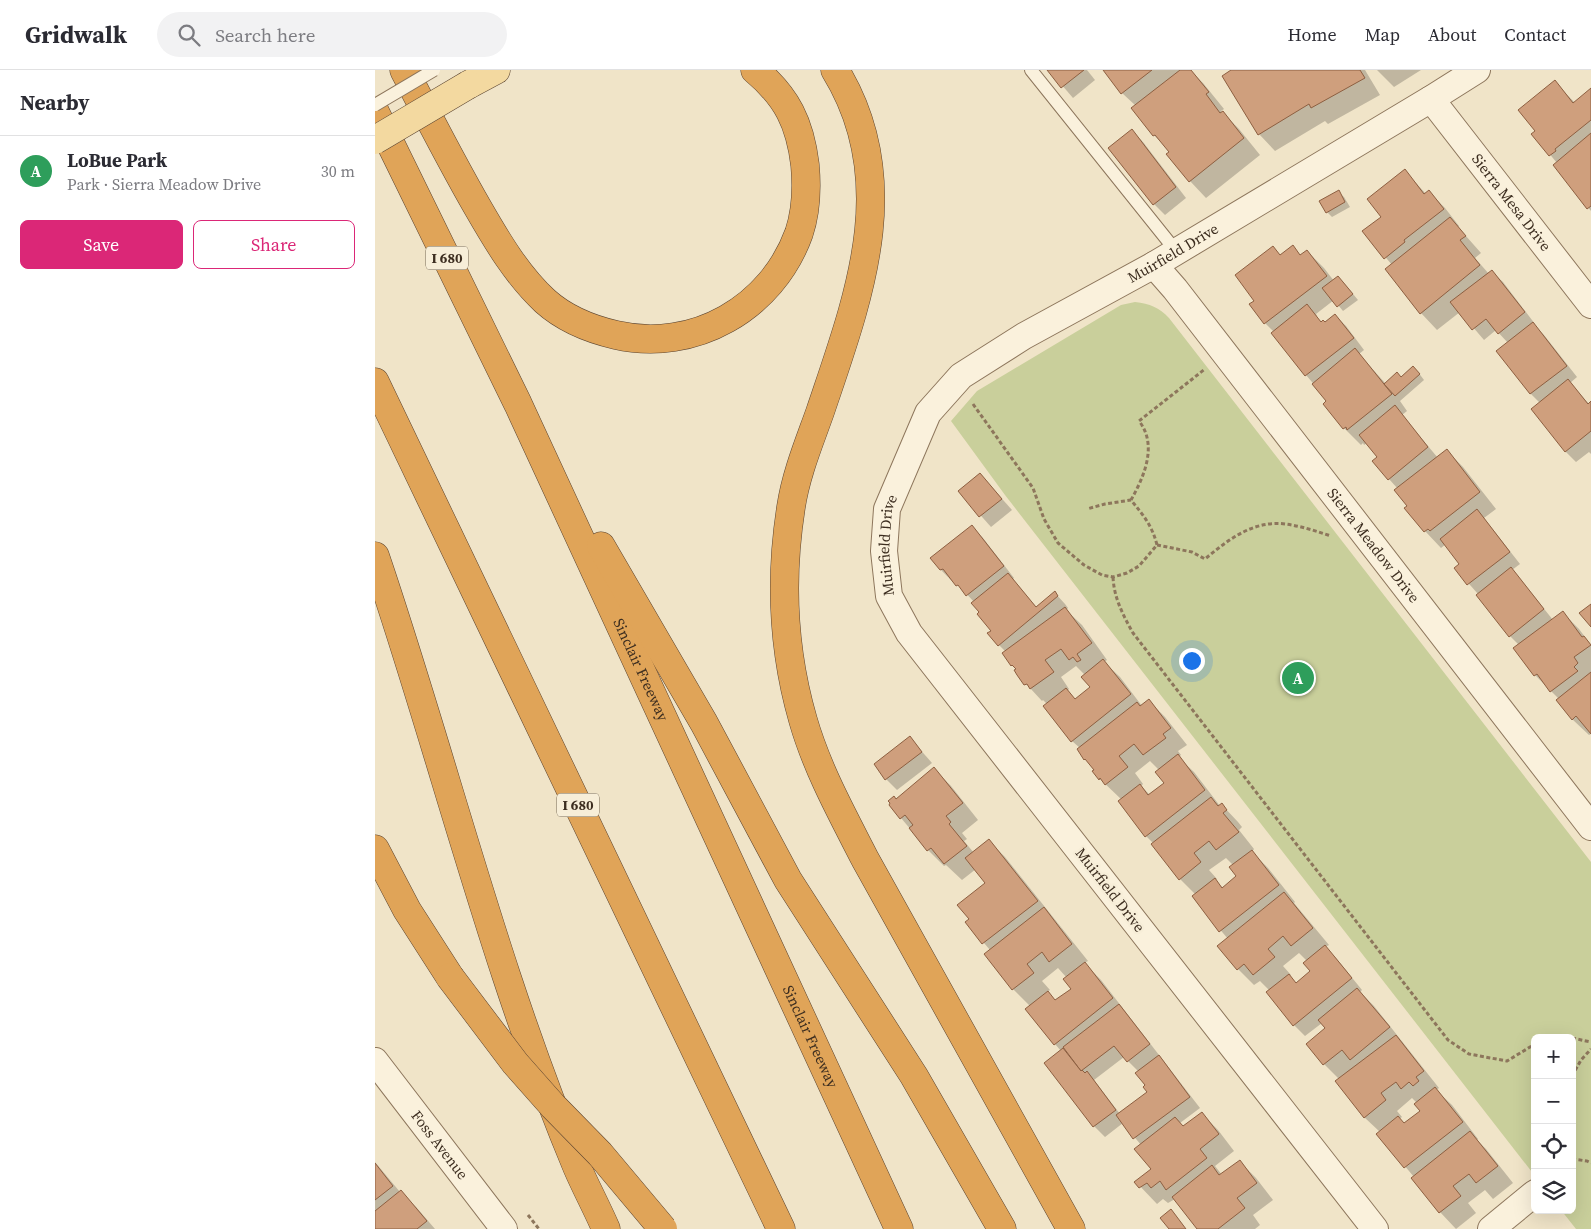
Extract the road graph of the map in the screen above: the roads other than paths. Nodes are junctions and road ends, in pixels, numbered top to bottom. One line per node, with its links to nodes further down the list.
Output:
1 (403, 70): 4 (highway)
2 (434, 70): 9 (lane, bridge)
3 (496, 70): 11 (main road, bridge)
4 (755, 70)
5 (835, 70): 27 (highway)
6 (1031, 70): 12 (lane)
7 (1477, 70): 8 (street, Muirfield Drive)
8 (1431, 99): 12 (street, Muirfield Drive); 13 (street, Sierra Mesa Drive)
9 (375, 105)
10 (375, 112): 15 (highway, Sinclair Freeway / I 680)
11 (375, 140)
12 (1165, 258): 17 (street, Sierra Meadow Drive); 28 (street, Muirfield Drive)
13 (1591, 305)
14 (375, 382): 24 (highway, I 680)
15 (518, 404): 25 (highway, Sinclair Freeway / I 680); 26 (highway)
16 (375, 556): 22 (highway)
17 (1591, 827)
18 (375, 849): 23 (highway, bridge)
19 (375, 1061): 21 (street, Foss Avenue)
20 (1531, 1197): 29 (street)
21 (504, 1229)
22 (606, 1229)
23 (663, 1229)
24 (781, 1229)
25 (899, 1229)
26 (1002, 1229)
27 (1071, 1229)
28 (1375, 1229)
29 (1491, 1229)

